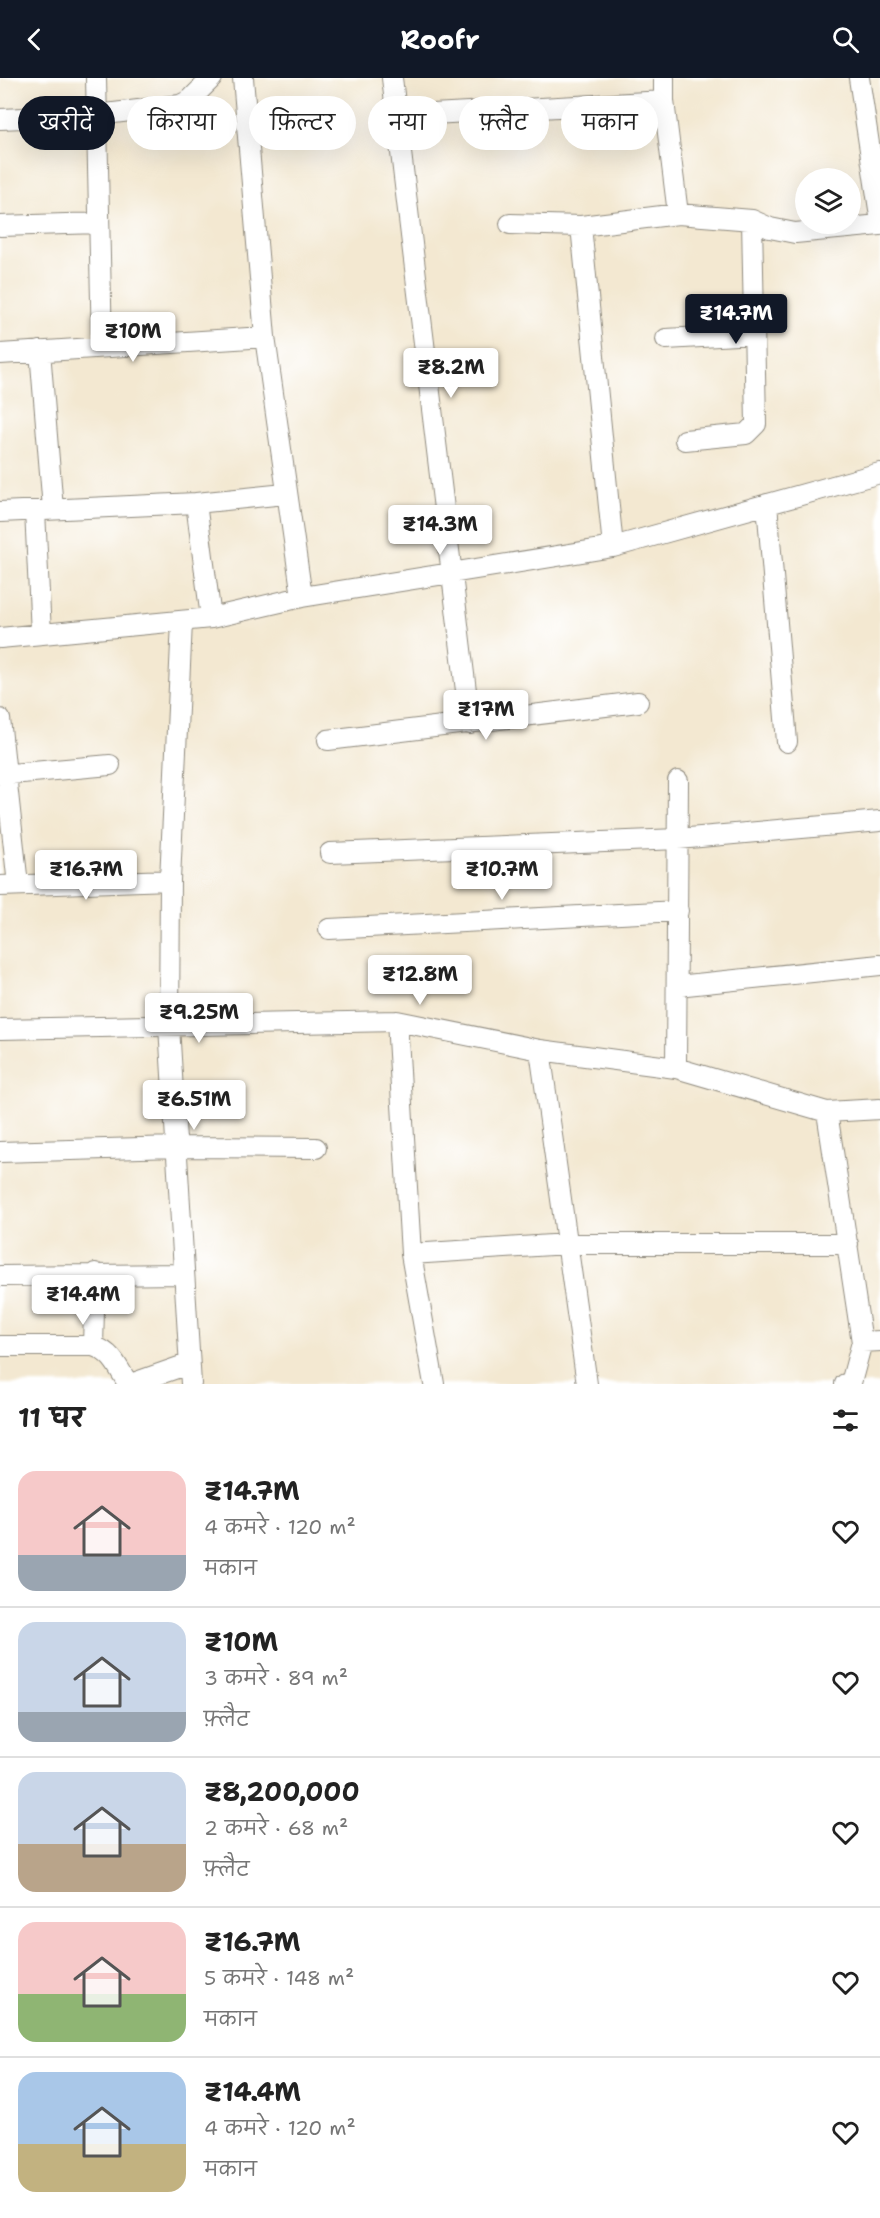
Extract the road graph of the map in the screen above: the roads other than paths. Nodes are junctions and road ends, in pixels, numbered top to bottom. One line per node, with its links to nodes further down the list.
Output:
1 (96, 78): 7 (street)
2 (212, 78): 10 (street)
3 (243, 78): 25 (street)
4 (392, 78): 8 (street)
5 (664, 78): 9 (street)
6 (859, 78): 17 (street)
7 (96, 96)
8 (394, 96)
9 (664, 101): 11 (street); 16 (street)
10 (115, 113)
11 (447, 113)
12 (18, 118): 13 (street)
13 (0, 119)
14 (98, 150): 19 (street)
15 (401, 150): 38 (street)
16 (678, 214): 18 (street); 23 (street)
17 (880, 216)
18 (752, 220): 21 (street); 24 (street)
19 (99, 223): 22 (street); 27 (street)
20 (510, 224): 23 (street)
21 (880, 225)
22 (0, 226)
23 (581, 226): 37 (street)
24 (754, 334): 26 (street); 30 (street)
25 (265, 337): 27 (street); 32 (street)
26 (666, 339)
27 (102, 346): 28 (street)
28 (40, 351): 29 (street); 35 (street)
29 (0, 354)
30 (685, 440)
31 (880, 473): 34 (street)
32 (285, 494): 33 (street); 39 (street)
33 (196, 503): 35 (street); 40 (street)
34 (767, 504): 37 (street); 48 (street)
35 (44, 510): 36 (street); 42 (street)
36 (0, 512)
37 (613, 548): 38 (street)
38 (454, 573): 39 (street); 46 (street)
39 (302, 597): 40 (street)
40 (211, 618): 41 (street)
41 (182, 622): 42 (street); 55 (street)
42 (41, 634): 43 (street)
43 (0, 638)
44 (638, 702): 46 (street)
45 (0, 719): 50 (street)
46 (470, 724): 47 (street)
47 (328, 741)
48 (787, 742)
49 (110, 765): 50 (street)
50 (2, 774): 56 (street)
51 (678, 781): 53 (street)
52 (880, 821): 53 (street)
53 (678, 838): 54 (street); 57 (street)
54 (330, 853)
55 (170, 880): 56 (street); 62 (street)
56 (9, 885)
57 (678, 911): 58 (street); 60 (street)
58 (329, 929)
59 (880, 965): 60 (street)
60 (678, 986): 65 (street)
61 (397, 1021): 62 (street); 64 (street); 73 (street)
62 (169, 1026): 63 (street); 68 (street)
63 (0, 1029)
64 (540, 1050): 65 (street); 71 (street)
65 (676, 1068): 67 (street)
66 (880, 1109): 67 (street)
67 (827, 1112): 72 (street)
68 (176, 1147): 69 (street); 70 (street); 75 (street)
69 (316, 1148)
70 (0, 1152)
71 (567, 1244): 72 (street); 73 (street); 84 (street)
72 (848, 1244): 77 (street)
73 (411, 1254): 83 (street)
74 (95, 1273): 75 (street); 76 (street); 79 (street)
75 (183, 1274): 80 (street)
76 (0, 1276)
77 (871, 1341): 85 (street)
78 (0, 1346): 79 (street)
79 (93, 1346): 81 (street)
80 (188, 1364): 81 (street); 82 (street)
81 (129, 1384)
82 (191, 1384)
83 (434, 1384)
84 (587, 1384)
85 (845, 1384)

